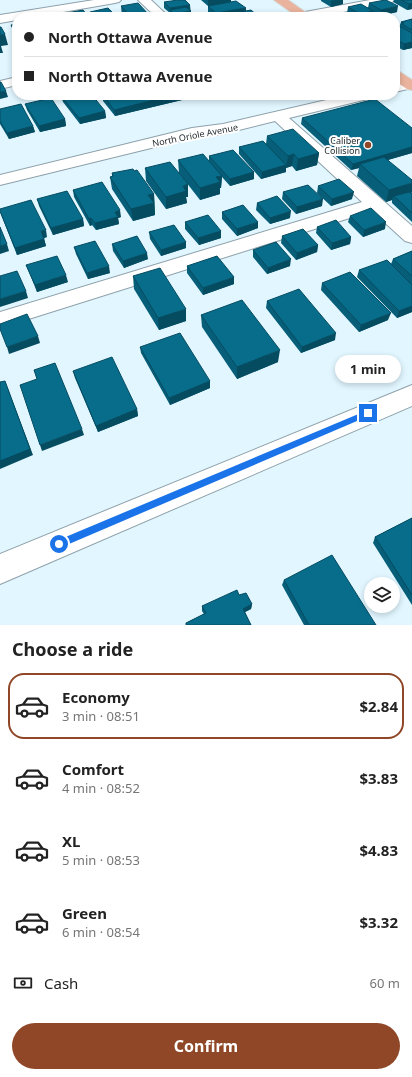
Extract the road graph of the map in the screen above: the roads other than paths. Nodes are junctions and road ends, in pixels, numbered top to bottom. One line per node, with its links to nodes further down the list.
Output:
1 (115, 0): 5 (street)
2 (144, 0): 6 (street)
3 (280, 0): 7 (main road)
4 (388, 0): 8 (street)
5 (42, 12)
6 (157, 12)
7 (298, 12)
8 (330, 12)
9 (12, 17): 10 (street)
10 (0, 19)
11 (12, 83): 12 (street)
12 (0, 85)
13 (346, 100): 14 (street, North Oriole Avenue)
14 (278, 116): 15 (street, North Oriole Avenue); 16 (street)
15 (0, 180)
16 (376, 204): 17 (street); 18 (street)
17 (412, 237)
18 (0, 320)
19 (412, 395): 20 (street)
20 (0, 569)

